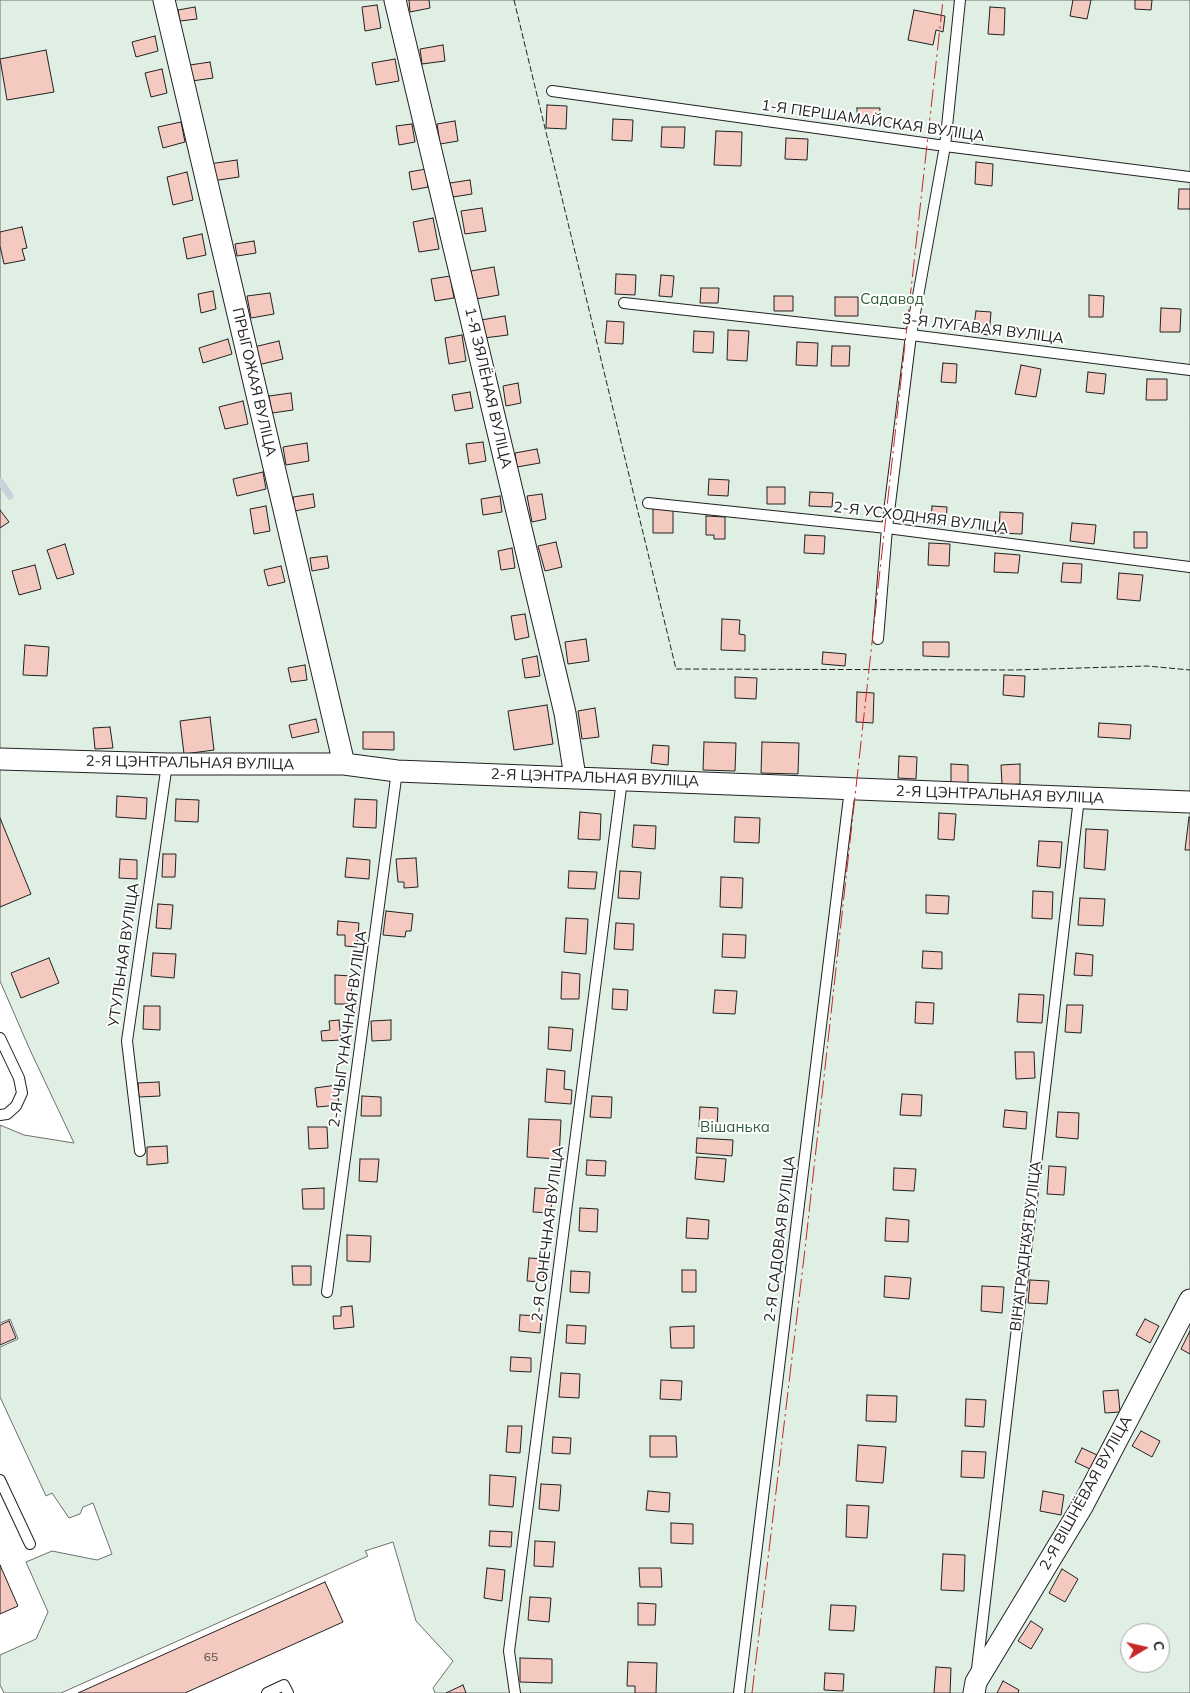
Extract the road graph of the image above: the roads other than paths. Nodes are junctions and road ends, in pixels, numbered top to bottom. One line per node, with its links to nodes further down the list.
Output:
1 (164, 0): 16 (street, ПРЫГОЖАЯ ВУЛІЦА)
2 (395, 0): 18 (street, 1-Я ЗЯЛЁНАЯ ВУЛІЦА)
3 (960, 0): 5 (lane)
4 (552, 91): 5 (lane, 1-Я ПЕРШАМАЙСКАЯ ВУЛІЦА)
5 (945, 146): 6 (lane, 1-Я ПЕРШАМАЙСКАЯ ВУЛІЦА); 8 (lane)
6 (1190, 177)
7 (624, 303): 8 (lane, 3-Я ЛУГАВАЯ ВУЛІЦА)
8 (911, 335): 9 (lane, 3-Я ЛУГАВАЯ ВУЛІЦА); 11 (lane)
9 (1190, 370)
10 (648, 503): 11 (lane, 2-Я УСХОДНЯЯ ВУЛІЦА)
11 (887, 528): 12 (lane, 2-Я УСХОДНЯЯ ВУЛІЦА); 13 (lane)
12 (1190, 567)
13 (878, 639)
14 (0, 759): 15 (street, 2-Я ЦЭНТРАЛЬНАЯ ВУЛІЦА)
15 (167, 764): 16 (street, 2-Я ЦЭНТРАЛЬНАЯ ВУЛІЦА); 25 (lane, УТУЛЬНАЯ ВУЛІЦА)
16 (344, 764): 17 (street, 2-Я ЦЭНТРАЛЬНАЯ ВУЛІЦА)
17 (397, 771): 18 (street, 2-Я ЦЭНТРАЛЬНАЯ ВУЛІЦА); 26 (lane, 2-Я ЧЫГУНАЧНАЯ ВУЛІЦА)
18 (575, 777): 19 (street, 2-Я ЦЭНТРАЛЬНАЯ ВУЛІЦА)
19 (622, 780): 20 (street, 2-Я ЦЭНТРАЛЬНАЯ ВУЛІЦА); 33 (lane, 2-Я СОНЕЧНАЯ ВУЛІЦА)
20 (850, 789): 21 (street, 2-Я ЦЭНТРАЛЬНАЯ ВУЛІЦА); 34 (lane, 2-Я САДОВАЯ ВУЛІЦА)
21 (1079, 798): 22 (street, 2-Я ЦЭНТРАЛЬНАЯ ВУЛІЦА); 30 (lane, ВІНАГРАДНАЯ ВУЛІЦА)
22 (1190, 802)
23 (0, 1038): 24 (lane)
24 (0, 1115)
25 (140, 1151)
26 (327, 1292)
27 (1190, 1300): 30 (street, 2-Я ВІШНЁВАЯ ВУЛІЦА)
28 (0, 1480): 29 (lane)
29 (30, 1544)
30 (975, 1688)
31 (268, 1693): 32 (lane)
32 (288, 1693)
33 (515, 1693)
34 (739, 1693)

